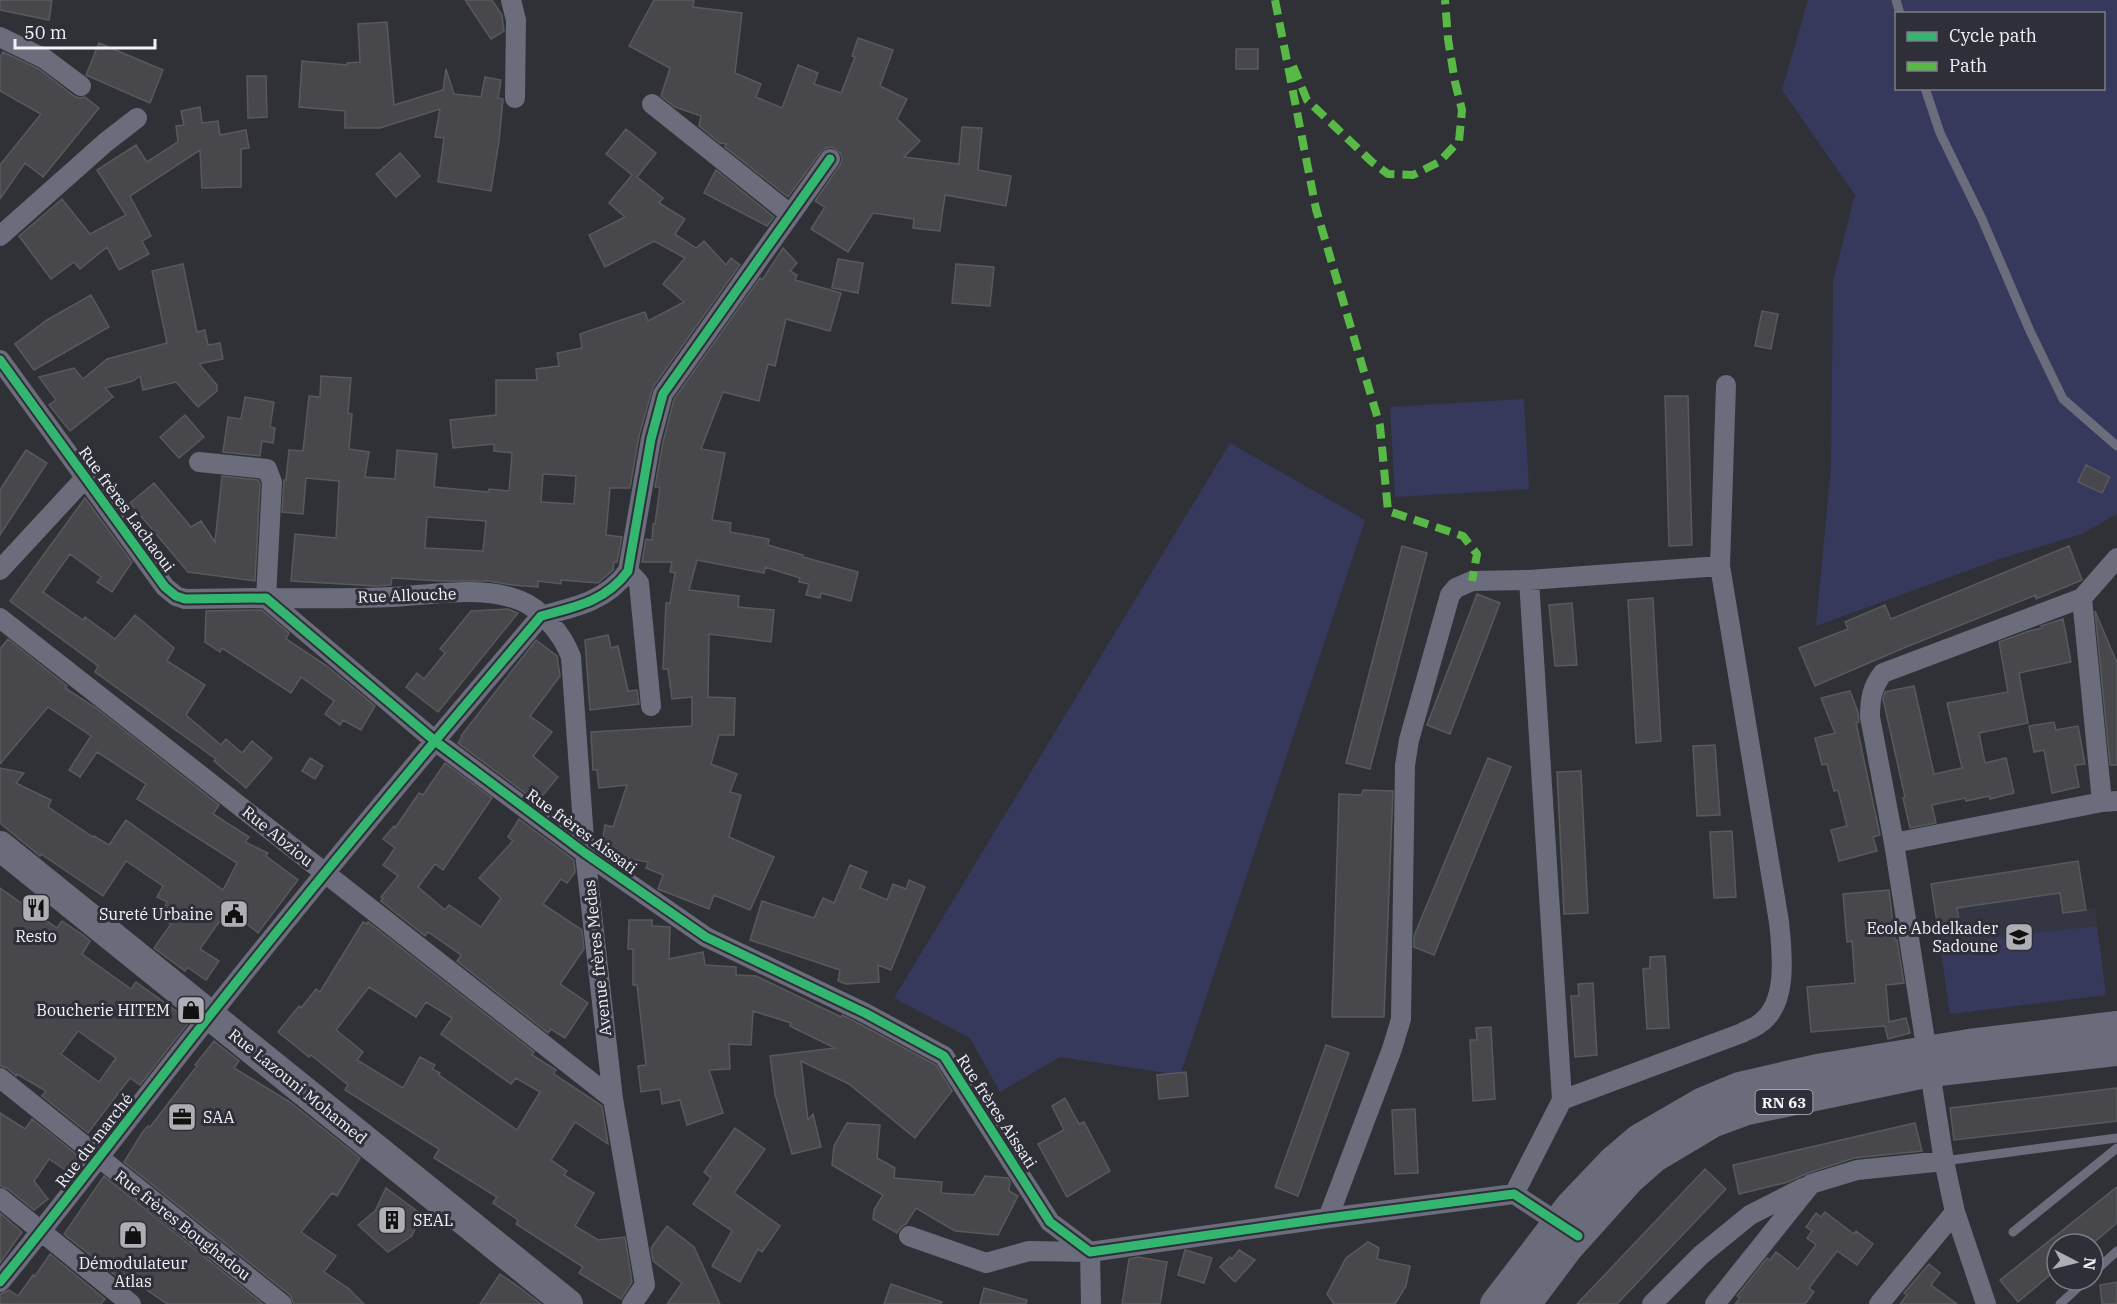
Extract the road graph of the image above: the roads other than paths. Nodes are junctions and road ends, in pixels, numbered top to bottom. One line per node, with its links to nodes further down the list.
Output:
1 (511, 0): 5 (street)
2 (0, 37): 3 (street)
3 (81, 86)
4 (1925, 90): 13 (lane)
5 (515, 98)
6 (652, 104): 9 (street)
7 (137, 118): 10 (street)
8 (830, 159): 9 (street)
9 (790, 214): 19 (street)
10 (0, 236)
11 (0, 360): 15 (street, Rue frères Lachaoui)
12 (1726, 385): 17 (street)
13 (2117, 446)
14 (199, 462): 21 (street)
15 (86, 477): 18 (street); 21 (street, Rue frères Lachaoui)
16 (2117, 558): 22 (street)
17 (1720, 566): 20 (street); 38 (street)
18 (0, 570)
19 (628, 571): 23 (street); 25 (street)
20 (1529, 580): 38 (street); 47 (street)
21 (266, 598): 23 (street, Rue Allouche); 26 (street)
22 (2082, 598): 27 (street); 28 (street)
23 (541, 616): 26 (street, Rue du marché); 30 (street, Avenue frères Medas)
24 (0, 618): 31 (street, Rue Abziou)
25 (651, 706)
26 (435, 741): 30 (street, Rue frères Aissati); 31 (street, Rue du marché)
27 (2110, 801): 28 (street)
28 (1894, 843): 35 (street)
29 (0, 846): 32 (main road, Rue Lazouni Mohamed)
30 (585, 852): 37 (street, Avenue frères Medas); 53 (street, Rue frères Aissati)
31 (324, 873): 32 (street, Rue du marché); 37 (street, Rue Abziou)
32 (210, 1015): 41 (street, Rue du marché); 59 (main road, Rue Lazouni Mohamed)
33 (2117, 1026): 35 (main road)
34 (2117, 1051): 35 (main road)
35 (1928, 1062): 42 (street); 48 (main road)
36 (0, 1078): 41 (street, Rue frères Boughadou)
37 (613, 1099): 60 (street, Avenue frères Medas)
38 (1562, 1100): 44 (street)
39 (2117, 1138): 42 (lane)
40 (2117, 1148): 50 (lane)
41 (99, 1159): 49 (street, Rue du marché); 58 (street, Rue frères Boughadou)
42 (1944, 1161): 43 (street); 46 (street)
43 (1811, 1184): 64 (street); 65 (street)
44 (1514, 1194): 47 (street); 48 (street)
45 (0, 1198): 49 (street)
46 (1955, 1212): 66 (street); 67 (street)
47 (1328, 1218): 53 (street)
48 (1568, 1229): 62 (main road); 63 (main road)
49 (42, 1231): 55 (street, Rue du marché); 57 (street)
50 (2013, 1233)
51 (909, 1236): 53 (street)
52 (2117, 1251): 54 (lane)
53 (1090, 1252): 61 (street)
54 (2105, 1262)
55 (0, 1282)
56 (2073, 1292): 68 (lane)
57 (131, 1304)
58 (282, 1304)
59 (568, 1304)
60 (632, 1304)
61 (1091, 1304)
62 (1495, 1304)
63 (1526, 1304)
64 (1652, 1304)
65 (1715, 1304)
66 (1880, 1304)
67 (1986, 1304)
68 (2060, 1304)

